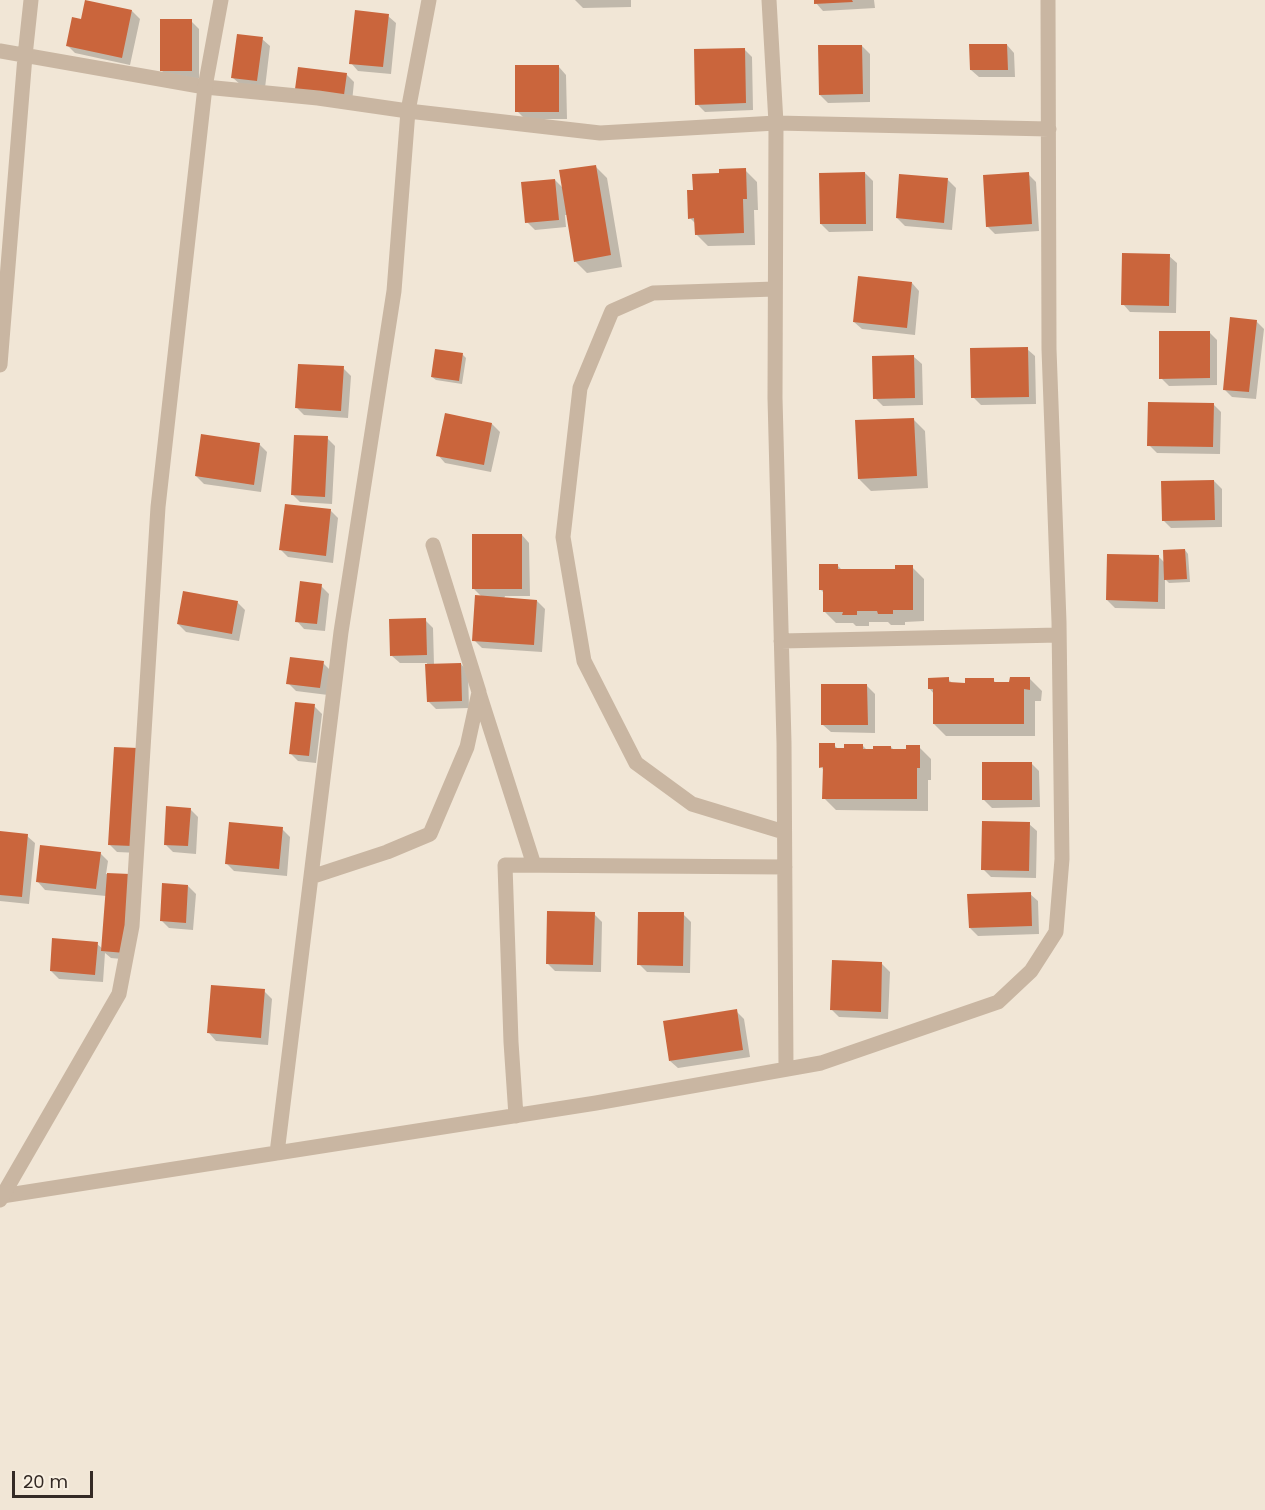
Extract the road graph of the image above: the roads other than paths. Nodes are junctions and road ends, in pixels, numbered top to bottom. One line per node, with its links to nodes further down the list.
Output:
1 (32, 0): 7 (street)
2 (221, 0): 8 (street)
3 (429, 0): 9 (street)
4 (769, 0): 10 (street)
5 (1048, 0): 11 (street)
6 (0, 51): 7 (street)
7 (25, 56): 8 (street); 13 (street)
8 (205, 87): 9 (street); 25 (street)
9 (408, 111): 10 (street); 21 (street)
10 (776, 123): 11 (street); 12 (street)
11 (1049, 129): 15 (street)
12 (775, 289): 16 (street); 18 (street)
13 (0, 365)
14 (434, 545): 17 (street)
15 (1059, 635): 16 (street); 22 (street)
16 (781, 641): 18 (street)
17 (479, 692): 19 (street); 21 (street)
18 (784, 832): 20 (street)
19 (534, 865): 20 (street); 23 (street)
20 (785, 867): 22 (street)
21 (312, 877): 24 (street)
22 (786, 1069): 23 (street)
23 (516, 1116): 24 (street)
24 (277, 1153): 25 (street)
25 (1, 1198)

